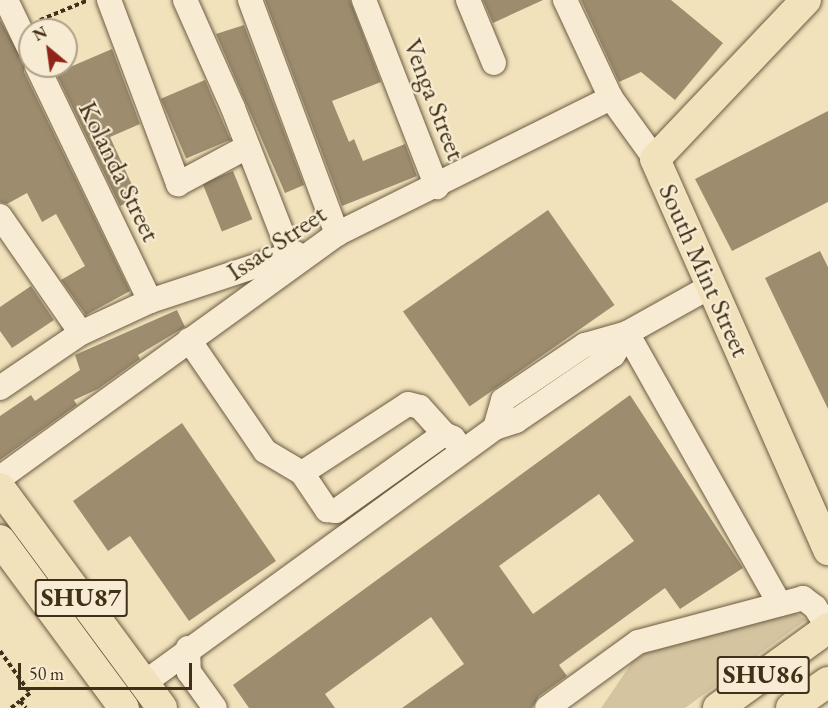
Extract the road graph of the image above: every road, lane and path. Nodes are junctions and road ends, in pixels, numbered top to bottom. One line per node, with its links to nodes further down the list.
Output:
1 (6, 0): 11 (street)
2 (87, 0): 10 (path)
3 (109, 0): 15 (street)
4 (185, 0): 15 (street)
5 (250, 0): 19 (street)
6 (468, 0): 12 (street)
7 (565, 0): 14 (street, South Mint Street)
8 (806, 0): 16 (main road)
9 (368, 1): 17 (street, Venga Street)
10 (44, 18)
11 (18, 24)
12 (494, 63)
13 (43, 78): 22 (street, Kolanda Street)
14 (611, 98): 16 (street, South Mint Street); 17 (street, Issac Street)
15 (247, 147): 20 (street)
16 (655, 159): 21 (main road, South Mint Street)
17 (437, 186): 19 (street, Issac Street)
18 (0, 216): 23 (street)
19 (338, 234): 20 (street, Issac Street)
20 (299, 253): 22 (street); 25 (street, Issac Street)
21 (713, 285): 24 (street); 33 (main road, South Mint Street)
22 (150, 301): 23 (street)
23 (81, 333): 26 (street)
24 (627, 333): 28 (street); 34 (street)
25 (189, 340): 29 (street); 30 (street, Issac Street)
26 (0, 388)
27 (444, 434): 28 (street); 29 (street); 29 (street)
28 (463, 451): 36 (street)
29 (302, 473)
30 (0, 478)
31 (0, 488): 39 (main road, SHU87)
32 (0, 540): 43 (main road, SHU87)
33 (828, 550)
34 (780, 604): 35 (street); 46 (street)
35 (828, 628): 47 (main road, SHU86)
36 (188, 648): 39 (street); 45 (street)
37 (0, 651): 40 (path)
38 (828, 682): 48 (main road, SHU86)
39 (144, 683): 44 (main road, SHU87)
40 (20, 701): 41 (path); 42 (path)
41 (11, 708)
42 (26, 708)
43 (124, 708)
44 (162, 708)
45 (215, 708)
46 (547, 708)
47 (718, 708)
48 (792, 708)

